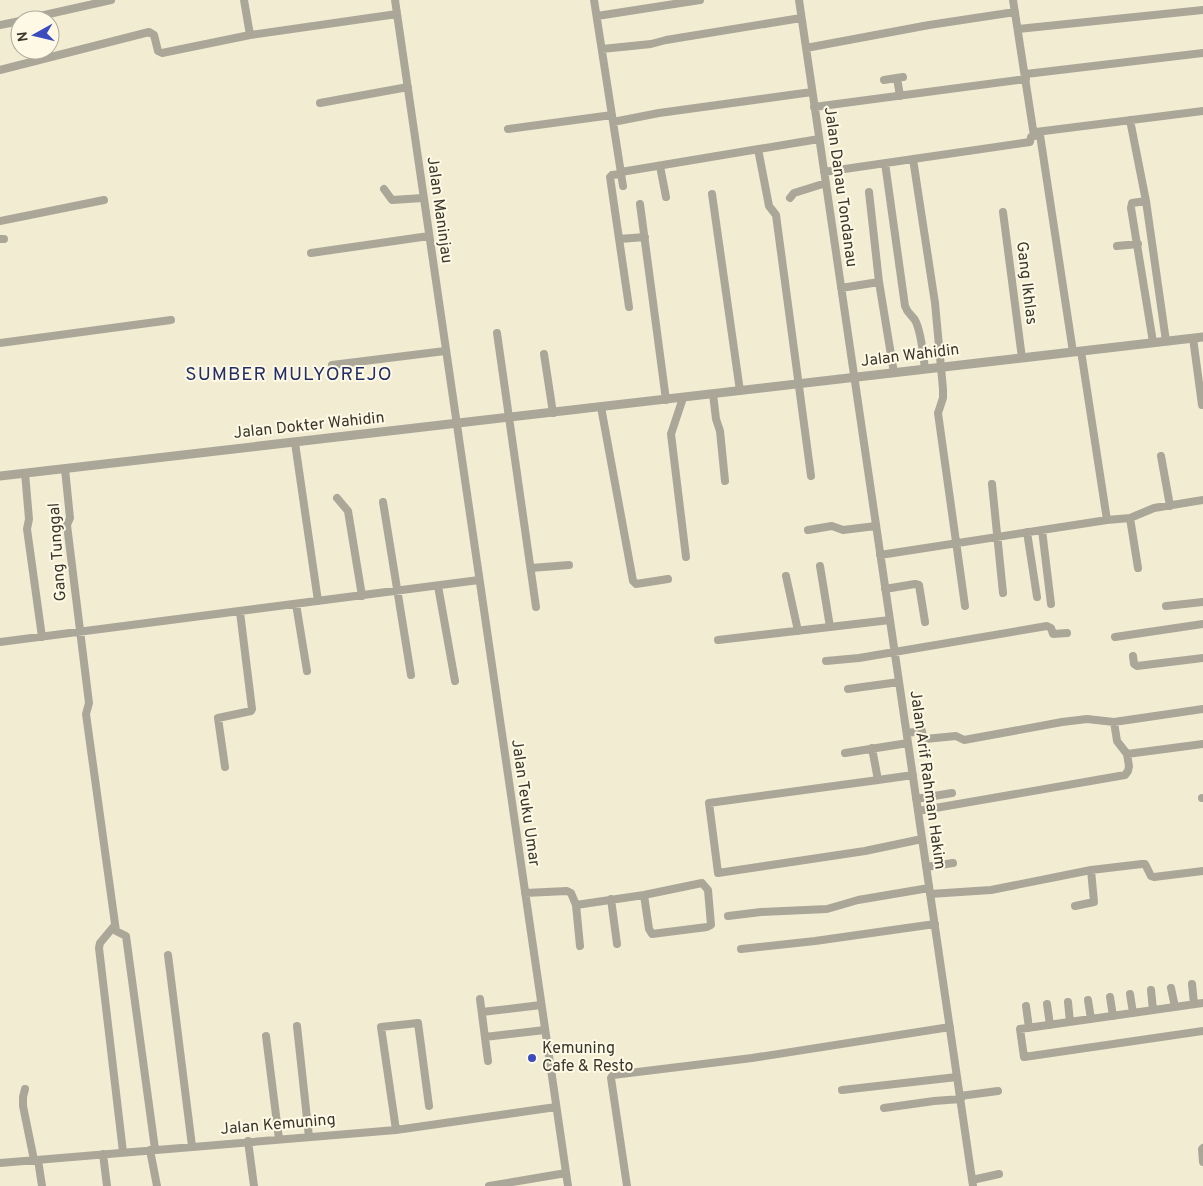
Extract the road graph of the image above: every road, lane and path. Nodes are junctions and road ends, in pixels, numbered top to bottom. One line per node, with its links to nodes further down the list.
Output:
1 (111, 0): 9 (street)
2 (244, 0): 15 (street)
3 (395, 0): 11 (street, Jalan Maninjau)
4 (594, 0): 12 (street)
5 (700, 0): 12 (street)
6 (801, 0): 13 (street, Jalan Danau Tondanau)
7 (1013, 0): 10 (street)
8 (1203, 10): 14 (street)
9 (60, 11)
10 (1015, 12): 14 (street); 16 (street)
11 (397, 14): 15 (street); 22 (street, Jalan Maninjau)
12 (597, 16): 17 (street)
13 (801, 18): 16 (street, Jalan Danau Tondanau); 17 (street)
14 (1018, 29): 20 (street)
15 (250, 35): 19 (street)
16 (806, 48): 23 (street, Jalan Danau Tondanau)
17 (602, 49): 28 (street)
18 (1203, 53): 20 (street)
19 (0, 70)
20 (1026, 76): 24 (street); 31 (street)
21 (884, 80): 24 (street)
22 (408, 88): 25 (street); 45 (street, Jalan Maninjau)
23 (812, 92): 26 (street, Jalan Danau Tondanau); 28 (street)
24 (900, 96): 26 (street)
25 (320, 103)
26 (814, 106): 32 (street, Jalan Danau Tondanau)
27 (1203, 111): 29 (street)
28 (613, 119): 30 (street); 38 (street)
29 (1130, 120): 31 (street); 48 (street)
30 (508, 129)
31 (1034, 134): 34 (street); 71 (street)
32 (819, 139): 33 (street); 37 (street, Jalan Danau Tondanau)
33 (758, 149): 36 (street); 79 (street)
34 (913, 159): 35 (street); 75 (street)
35 (885, 163): 37 (street); 76 (street)
36 (660, 166): 38 (street); 44 (street)
37 (824, 172): 39 (street, Jalan Danau Tondanau)
38 (621, 173): 40 (street); 54 (street)
39 (826, 183): 46 (street); 61 (street, Jalan Danau Tondanau)
40 (623, 186)
41 (384, 189): 45 (street)
42 (869, 192): 60 (street)
43 (712, 194): 80 (street)
44 (666, 197)
45 (423, 198): 52 (street, Jalan Maninjau)
46 (790, 198)
47 (104, 200): 51 (street)
48 (1146, 201): 55 (street); 58 (street)
49 (640, 204): 53 (street)
50 (1003, 212): 73 (street, Gang Ikhlas)
51 (0, 221)
52 (429, 236): 57 (street); 70 (street, Jalan Maninjau)
53 (645, 237): 54 (street); 83 (street)
54 (619, 239): 62 (street)
55 (1138, 244): 56 (street); 59 (street)
56 (1117, 246)
57 (311, 253)
58 (1154, 259): 59 (street); 67 (street)
59 (1141, 261): 68 (street)
60 (879, 282): 61 (street); 77 (street)
61 (841, 288): 78 (street, Jalan Danau Tondanau)
62 (629, 307)
63 (171, 320): 69 (street)
64 (497, 333): 88 (street)
65 (1203, 336): 66 (street, Jalan Wahidin)
66 (1193, 338): 67 (street, Jalan Wahidin); 85 (street)
67 (1166, 341): 68 (street, Jalan Wahidin)
68 (1153, 342): 71 (street, Jalan Wahidin)
69 (0, 343)
70 (445, 351): 74 (street); 89 (street, Jalan Maninjau)
71 (1077, 351): 73 (street, Jalan Wahidin); 103 (street)
72 (544, 354): 87 (street)
73 (1022, 358): 75 (street, Jalan Wahidin)
74 (332, 365)
75 (940, 368): 76 (street, Jalan Wahidin); 109 (street)
76 (925, 369): 77 (street, Jalan Wahidin)
77 (894, 373): 78 (street, Jalan Wahidin)
78 (854, 378): 79 (street, Jalan Wahidin); 104 (street, Jalan Arif Rahman Hakim)
79 (798, 384): 80 (street, Jalan Wahidin); 95 (street)
80 (740, 391): 81 (street, Jalan Wahidin)
81 (713, 394): 82 (street, Jalan Wahidin); 96 (street)
82 (682, 398): 83 (street, Jalan Wahidin); 111 (street)
83 (666, 400): 84 (street, Jalan Wahidin)
84 (622, 405): 86 (street, Jalan Dokter Wahidin)
85 (1202, 405)
86 (601, 407): 87 (street, Jalan Dokter Wahidin); 117 (street)
87 (553, 413): 88 (street, Jalan Dokter Wahidin)
88 (510, 418): 89 (street, Jalan Dokter Wahidin); 114 (street)
89 (456, 424): 90 (street, Jalan Dokter Wahidin); 118 (street, Jalan Teuku Umar)
90 (295, 443): 92 (street, Jalan Dokter Wahidin); 125 (street)
91 (1161, 456): 101 (street)
92 (65, 469): 93 (street, Jalan Dokter Wahidin); 138 (street, Gang Tunggal)
93 (25, 474): 94 (street, Jalan Dokter Wahidin); 141 (street)
94 (0, 476)
95 (810, 476)
96 (725, 481)
97 (992, 484): 108 (street)
98 (337, 498): 123 (street)
99 (1203, 500): 101 (street)
100 (383, 502): 121 (street)
101 (1170, 506): 102 (street)
102 (1130, 518): 103 (street); 115 (street)
103 (1107, 520): 106 (street)
104 (876, 526): 105 (street); 110 (street, Jalan Arif Rahman Hakim)
105 (808, 530)
106 (1042, 530): 107 (street); 128 (street)
107 (1028, 532): 108 (street); 124 (street)
108 (996, 536): 109 (street); 122 (street)
109 (955, 544): 110 (street); 129 (street)
110 (880, 556): 120 (street, Jalan Arif Rahman Hakim)
111 (686, 557)
112 (569, 565): 114 (street)
113 (820, 566): 136 (street)
114 (531, 568): 131 (street)
115 (1138, 568)
116 (786, 576): 137 (street)
117 (668, 579)
118 (479, 580): 119 (street); 173 (street, Jalan Teuku Umar)
119 (438, 586): 121 (street); 150 (street)
120 (885, 589): 133 (street, Jalan Arif Rahman Hakim); 134 (street)
121 (398, 591): 123 (street); 149 (street)
122 (1003, 593)
123 (362, 596): 125 (street)
124 (1037, 597)
125 (318, 601): 127 (street)
126 (1203, 602): 130 (street)
127 (296, 604): 132 (street); 148 (street)
128 (1051, 604)
129 (965, 606)
130 (1166, 606)
131 (536, 607)
132 (240, 612): 138 (street); 161 (street)
133 (890, 620): 136 (street); 144 (street, Jalan Arif Rahman Hakim)
134 (925, 622)
135 (1203, 624): 140 (street)
136 (830, 627): 137 (street)
137 (798, 631): 142 (street)
138 (79, 632): 141 (street); 180 (street, Gang Tunggal)
139 (1067, 632): 144 (street)
140 (1116, 636)
141 (42, 638): 143 (street)
142 (718, 640)
143 (0, 642)
144 (895, 652): 147 (street); 151 (street, Jalan Arif Rahman Hakim)
145 (1132, 656): 146 (street)
146 (1203, 658)
147 (826, 661)
148 (307, 671)
149 (411, 675)
150 (455, 681)
151 (899, 682): 152 (street); 155 (street, Jalan Arif Rahman Hakim)
152 (848, 689)
153 (1203, 709): 154 (street)
154 (1114, 722): 155 (street); 160 (street)
155 (907, 733): 156 (street, Jalan Arif Rahman Hakim)
156 (908, 743): 158 (street); 162 (street, Jalan Arif Rahman Hakim)
157 (1203, 744): 160 (street)
158 (872, 748): 159 (street); 163 (street)
159 (845, 752)
160 (1127, 754): 166 (street)
161 (225, 767)
162 (913, 774): 163 (street); 165 (street, Jalan Arif Rahman Hakim)
163 (878, 780): 167 (street)
164 (952, 793): 165 (street)
165 (916, 799): 166 (street, Jalan Arif Rahman Hakim)
166 (918, 811): 167 (street, Jalan Arif Rahman Hakim)
167 (922, 838): 169 (street, Jalan Arif Rahman Hakim)
168 (953, 863): 169 (street)
169 (926, 867): 172 (street, Jalan Arif Rahman Hakim)
170 (1091, 870): 171 (street); 172 (street); 177 (street)
171 (1203, 870)
172 (930, 891): 178 (street); 179 (street, Jalan Arif Rahman Hakim)
173 (525, 894): 176 (street); 196 (street, Jalan Teuku Umar)
174 (644, 895): 174 (street); 175 (street)
175 (611, 899): 176 (street); 181 (street)
176 (576, 905): 182 (street)
177 (1074, 906)
178 (728, 916)
179 (935, 924): 183 (street); 207 (street, Jalan Arif Rahman Hakim)
180 (115, 925): 228 (street); 229 (street)
181 (617, 944)
182 (580, 946)
183 (741, 949)
184 (168, 955): 226 (street)
185 (1192, 984): 195 (street)
186 (1171, 988): 198 (street)
187 (1150, 990): 199 (street)
188 (1130, 994): 201 (street)
189 (1110, 996): 202 (street)
190 (480, 999): 200 (street)
191 (1088, 1000): 203 (street)
192 (1068, 1002): 204 (street)
193 (1203, 1003): 195 (street)
194 (1047, 1004): 205 (street)
195 (1194, 1004): 198 (street)
196 (541, 1005): 200 (street); 209 (street, Jalan Teuku Umar)
197 (1026, 1006): 208 (street)
198 (1175, 1007): 199 (street)
199 (1153, 1010): 201 (street)
200 (482, 1012): 212 (street)
201 (1134, 1013): 202 (street)
202 (1113, 1016): 203 (street)
203 (1091, 1019): 204 (street)
204 (1070, 1022): 205 (street)
205 (1050, 1025): 208 (street)
206 (297, 1026): 223 (street)
207 (950, 1027): 214 (street, Jalan Arif Rahman Hakim); 243 (street)
208 (1029, 1028): 210 (street)
209 (545, 1030): 212 (street); 220 (street, Jalan Teuku Umar)
210 (1203, 1031)
211 (266, 1036): 224 (street)
212 (485, 1037): 213 (street)
213 (488, 1061)
214 (957, 1077): 216 (street); 218 (street, Jalan Arif Rahman Hakim)
215 (25, 1089): 231 (street)
216 (842, 1090)
217 (998, 1091): 218 (street)
218 (960, 1098): 221 (street); 236 (street, Jalan Arif Rahman Hakim)
219 (429, 1106): 222 (street)
220 (556, 1108): 222 (street, Jalan Kemuning); 234 (street, Jalan Teuku Umar)
221 (884, 1108)
222 (396, 1130): 223 (street, Jalan Kemuning)
223 (309, 1136): 224 (street, Jalan Kemuning)
224 (279, 1139): 225 (street, Jalan Kemuning)
225 (248, 1142): 226 (street, Jalan Kemuning); 240 (street)
226 (192, 1146): 228 (street, Jalan Kemuning)
227 (1203, 1148): 232 (street)
228 (152, 1149): 229 (street, Jalan Kemuning); 239 (street)
229 (124, 1152): 230 (street, Jalan Kemuning)
230 (103, 1154): 231 (street, Jalan Kemuning); 238 (street)
231 (36, 1160): 233 (street, Jalan Kemuning); 237 (street)
232 (1203, 1162)
233 (0, 1163)
234 (566, 1173): 241 (street); 242 (street, Jalan Teuku Umar)
235 (999, 1174): 236 (street)
236 (973, 1183)
237 (42, 1186)
238 (107, 1186)
239 (157, 1186)
240 (254, 1186)
241 (489, 1186)
242 (568, 1186)
243 (627, 1186)

